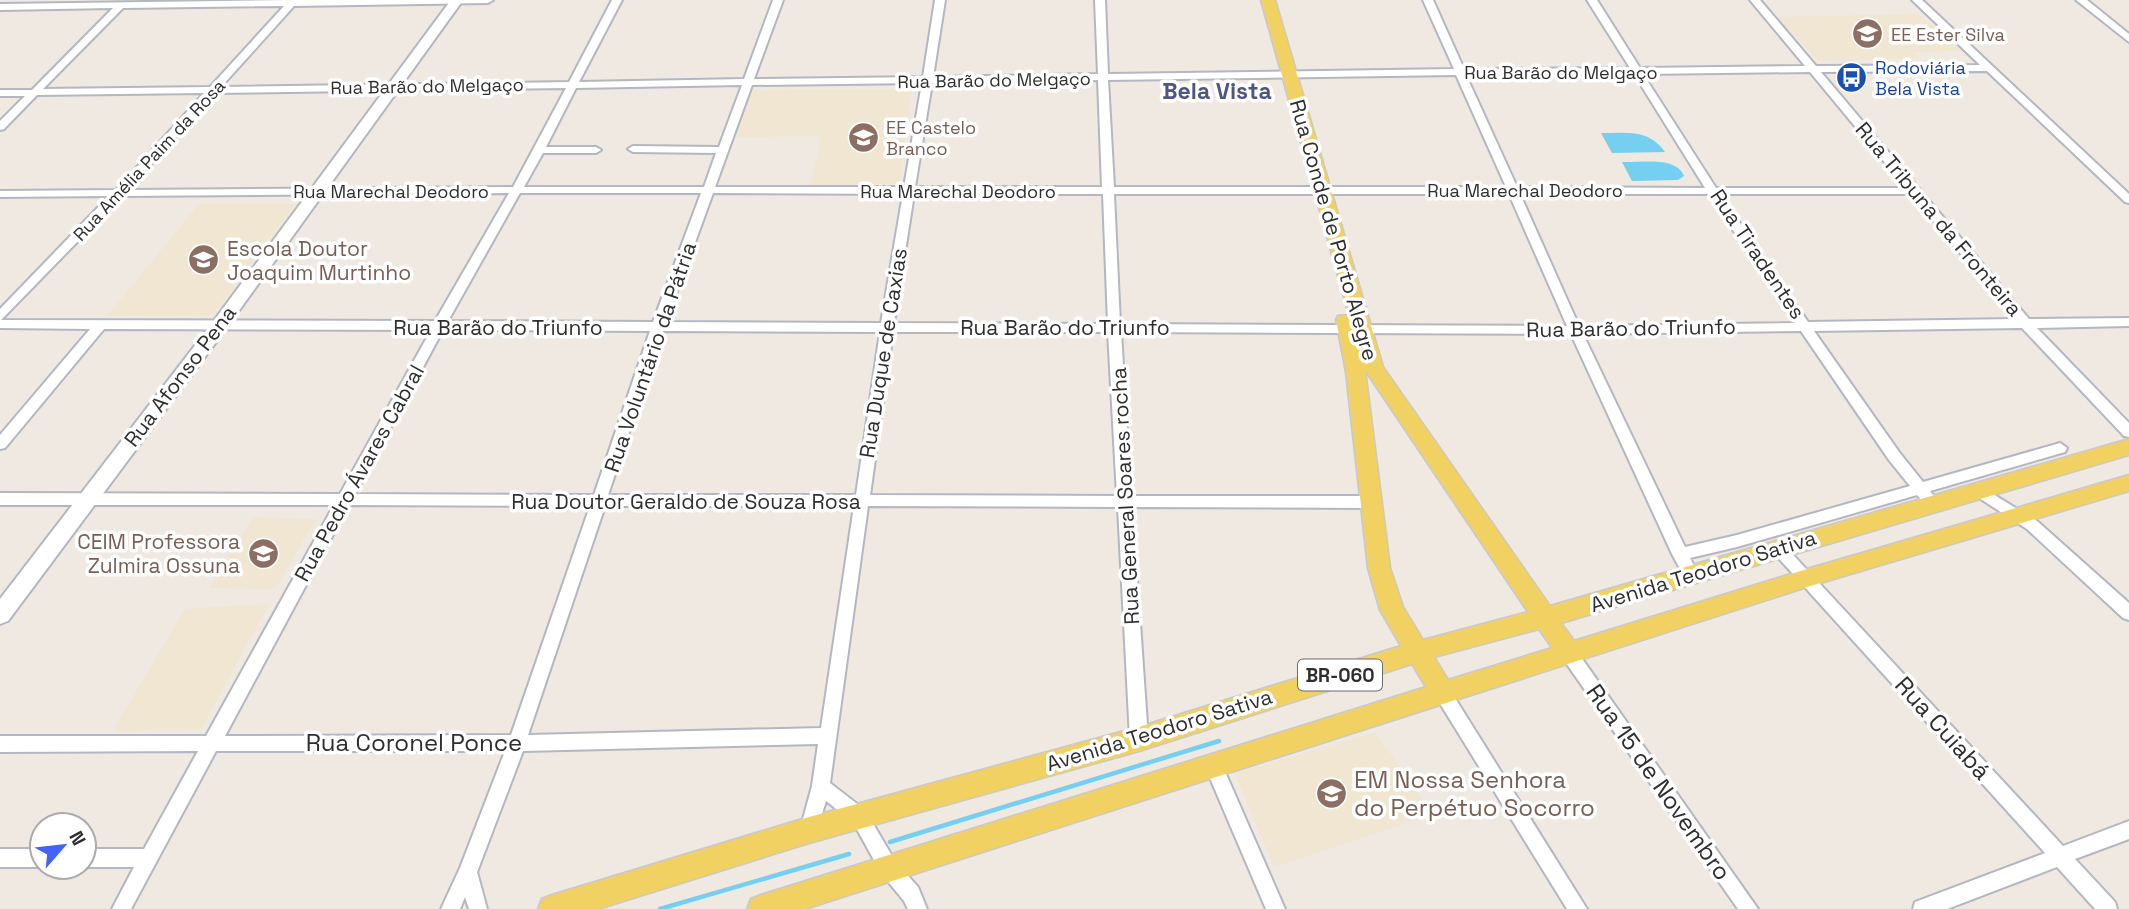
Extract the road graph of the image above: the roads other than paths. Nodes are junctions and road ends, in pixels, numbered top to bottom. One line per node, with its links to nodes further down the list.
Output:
1 (457, 0): 2 (street); 14 (street); 27 (street, Rua Afonso Pena)
2 (488, 0)
3 (617, 0): 26 (street, Rua Pedro Ávares Cabral)
4 (778, 0): 25 (street, Rua Voluntário da Pátria)
5 (940, 0): 24 (street, Rua Duque de Caxias)
6 (1100, 0): 23 (street, Rua General Soares rocha)
7 (1258, 0): 22 (main road, Rua Conde de Porto Alegre)
8 (1268, 0): 22 (main road, Rua Conde de Porto Alegre)
9 (1428, 0): 21 (street)
10 (1592, 0): 20 (street, Rua Tiradentes)
11 (1755, 0): 19 (street, Rua Tribuna da Fronteira)
12 (1917, 0): 18 (street)
13 (2081, 0): 17 (street)
14 (292, 1): 15 (street); 28 (street, Rua Amélia Paim da Rosa)
15 (123, 3): 16 (street); 30 (street)
16 (0, 7)
17 (2129, 39)
18 (1989, 68): 19 (street, Rua Barão do Melgaço); 39 (street)
19 (1814, 69): 20 (street, Rua Barão do Melgaço); 45 (street, Rua Tribuna da Fronteira)
20 (1639, 71): 21 (street, Rua Barão do Melgaço); 38 (street, Rua Tiradentes)
21 (1461, 72): 22 (street, Rua Barão do Melgaço); 37 (street)
22 (1284, 75): 23 (street, Rua Barão do Melgaço); 44 (main road, Rua Conde de Porto Alegre)
23 (1104, 78): 24 (street, Rua Barão do Melgaço); 43 (street, Rua General Soares rocha)
24 (925, 80): 25 (street, Rua Barão do Melgaço); 42 (street, Rua Duque de Caxias)
25 (747, 82): 26 (street, Rua Barão do Melgaço); 35 (street, Rua Voluntário da Pátria)
26 (574, 85): 27 (street, Rua Barão do Melgaço); 33 (street, Rua Pedro Ávares Cabral)
27 (395, 86): 28 (street, Rua Barão do Melgaço); 40 (street, Rua Afonso Pena)
28 (215, 89): 30 (street, Rua Barão do Melgaço); 47 (street, Rua Amélia Paim da Rosa)
29 (0, 93): 30 (street, Rua Barão do Melgaço)
30 (36, 93): 31 (street)
31 (0, 127)
32 (633, 149): 35 (street)
33 (539, 150): 34 (street); 36 (street, Rua Pedro Ávares Cabral)
34 (596, 150)
35 (722, 150): 41 (street, Rua Voluntário da Pátria)
36 (515, 190): 40 (street, Rua Marechal Deodoro); 41 (street, Rua Marechal Deodoro); 56 (street, Rua Pedro Ávares Cabral)
37 (1513, 190): 38 (street, Rua Marechal Deodoro); 44 (street, Rua Marechal Deodoro); 61 (street)
38 (1715, 190): 45 (street, Rua Marechal Deodoro); 53 (street, Rua Tiradentes)
39 (2124, 190): 48 (street)
40 (316, 191): 47 (street, Rua Marechal Deodoro); 55 (street, Rua Afonso Pena)
41 (708, 191): 42 (street, Rua Marechal Deodoro); 57 (street, Rua Voluntário da Pátria)
42 (908, 191): 43 (street, Rua Marechal Deodoro); 58 (street, Rua Duque de Caxias)
43 (1108, 191): 44 (street, Rua Marechal Deodoro); 60 (street, Rua General Soares rocha)
44 (1315, 191): 59 (main road, Rua Conde de Porto Alegre)
45 (1915, 191): 51 (street, Rua Tribuna da Fronteira)
46 (0, 194): 47 (street, Rua Marechal Deodoro)
47 (117, 195): 49 (street, Rua Amélia Paim da Rosa)
48 (2129, 200)
49 (0, 316)
50 (2129, 322): 51 (street, Rua Barão do Triunfo)
51 (2025, 323): 53 (street, Rua Barão do Triunfo); 62 (street, Rua Tribuna da Fronteira)
52 (0, 324): 54 (street, Rua Barão do Triunfo)
53 (1805, 325): 61 (street, Rua Barão do Triunfo); 68 (street, Rua Tiradentes)
54 (99, 326): 55 (street, Rua Barão do Triunfo); 63 (street)
55 (219, 326): 56 (street, Rua Barão do Triunfo); 70 (street, Rua Afonso Pena)
56 (439, 326): 57 (street, Rua Barão do Triunfo); 71 (street, Rua Pedro Ávares Cabral)
57 (658, 327): 58 (street, Rua Barão do Triunfo); 72 (street, Rua Voluntário da Pátria)
58 (887, 327): 60 (street, Rua Barão do Triunfo); 73 (street, Rua Duque de Caxias)
59 (1353, 327): 60 (street, Rua Barão do Triunfo); 61 (street, Rua Barão do Triunfo); 75 (main road, Rua Conde de Porto Alegre); 83 (main road, Rua Conde de Porto Alegre)
60 (1114, 328): 74 (street, Rua General Soares rocha)
61 (1575, 330): 78 (street)
62 (2129, 432)
63 (0, 444)
64 (2129, 447): 67 (main road, Avenida Teodoro Sativa / BR-060)
65 (2060, 448): 68 (street)
66 (2129, 483): 76 (main road, Avenida Teodoro Sativa / BR-060)
67 (1978, 490): 68 (main road, Avenida Teodoro Sativa / BR-060); 76 (street)
68 (1926, 496): 77 (main road, Avenida Teodoro Sativa / BR-060); 78 (street)
69 (0, 499): 70 (street, Rua Doutor Geraldo de Souza Rosa)
70 (88, 499): 71 (street, Rua Doutor Geraldo de Souza Rosa); 82 (street, Rua Afonso Pena)
71 (343, 500): 72 (street, Rua Doutor Geraldo de Souza Rosa); 89 (street, Rua Pedro Ávares Cabral)
72 (600, 501): 73 (street, Rua Doutor Geraldo de Souza Rosa); 90 (street, Rua Voluntário da Pátria)
73 (861, 502): 74 (street, Rua Doutor Geraldo de Souza Rosa); 87 (street, Rua Duque de Caxias)
74 (1126, 502): 75 (street, Rua Doutor Geraldo de Souza Rosa); 88 (street, Rua General Soares rocha)
75 (1373, 502): 84 (main road, Rua Conde de Porto Alegre)
76 (2017, 515): 80 (main road, Avenida Teodoro Sativa / BR-060); 81 (street)
77 (1778, 548): 79 (main road, Avenida Teodoro Sativa / BR-060); 80 (street, Rua Cuiabá)
78 (1680, 554): 79 (street)
79 (1691, 576): 83 (main road, Avenida Teodoro Sativa / BR-060)
80 (1807, 578): 85 (main road, Avenida Teodoro Sativa / BR-060); 97 (street, Rua Cuiabá)
81 (2129, 613)
82 (0, 615)
83 (1543, 618): 84 (main road, Avenida Teodoro Sativa / BR-060); 85 (main road, Rua Conde de Porto Alegre)
84 (1415, 652): 86 (main road, Rua Conde de Porto Alegre); 88 (main road, Avenida Teodoro Sativa / BR-060)
85 (1570, 654): 86 (main road, Avenida Teodoro Sativa / BR-060); 112 (street, Rua 15 de Novembro)
86 (1442, 692): 92 (main road, Avenida Teodoro Sativa / BR-060); 111 (street)
87 (827, 736): 90 (street, Rua Coronel Ponce); 93 (street, Rua Duque de Caxias)
88 (1139, 739): 94 (main road, Avenida Teodoro Sativa / BR-060)
89 (213, 741): 90 (street, Rua Coronel Ponce); 91 (street, Rua Coronel Ponce); 101 (street, Rua Pedro Ávares Cabral)
90 (517, 743): 103 (street, Rua Voluntário da Pátria)
91 (0, 744)
92 (1213, 764): 102 (main road, Avenida Teodoro Sativa / BR-060); 110 (street)
93 (821, 786): 94 (street); 95 (street, Rua Duque de Caxias)
94 (859, 816): 95 (main road, Avenida Teodoro Sativa / BR-060); 102 (street)
95 (809, 830): 107 (main road, Avenida Teodoro Sativa / BR-060)
96 (2129, 830): 97 (street)
97 (2059, 856): 113 (street); 114 (street, Rua Cuiabá)
98 (0, 858): 99 (street)
99 (28, 858)
100 (98, 858): 101 (street)
101 (147, 858): 104 (street, Rua Pedro Ávares Cabral)
102 (888, 867): 108 (main road, Avenida Teodoro Sativa / BR-060); 109 (street)
103 (468, 872): 105 (street, Rua Voluntário da Pátria); 106 (street)
104 (121, 909)
105 (450, 909)
106 (478, 909)
107 (552, 909)
108 (761, 909)
109 (918, 909)
110 (1276, 909)
111 (1578, 909)
112 (1749, 909)
113 (1922, 909)
114 (2108, 909)

